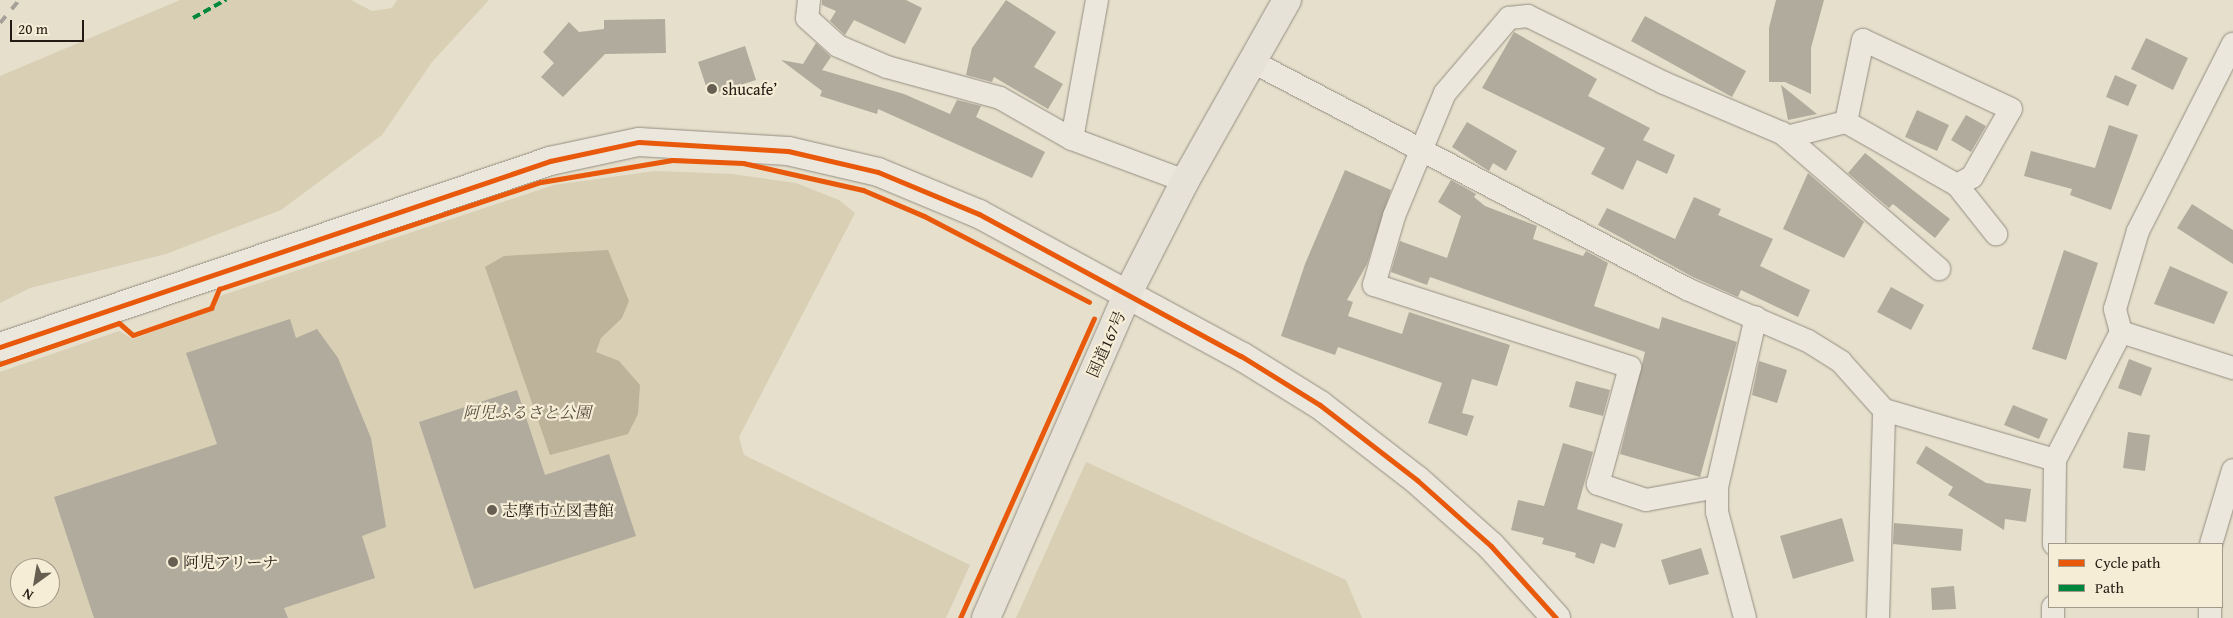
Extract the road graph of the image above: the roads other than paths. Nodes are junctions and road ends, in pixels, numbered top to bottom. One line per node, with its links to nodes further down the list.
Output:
1 (809, 0): 8 (street)
2 (1097, 0): 8 (street)
3 (1287, 0): 5 (highway, 国道167号)
4 (2233, 44): 16 (street)
5 (1252, 61): 9 (street); 10 (highway, 国道167号)
6 (1846, 122): 7 (street); 11 (street); 11 (street)
7 (1787, 137): 9 (street); 13 (street)
8 (1072, 139): 10 (street)
9 (1424, 150): 15 (street); 22 (street)
10 (1185, 181): 14 (highway, 国道167号)
11 (1957, 185): 12 (street)
12 (1996, 234)
13 (1939, 269)
14 (1128, 293): 17 (street); 25 (highway, 国道167号); 26 (street)
15 (1756, 317): 19 (street); 22 (street)
16 (2121, 332): 18 (street); 20 (street)
17 (0, 347)
18 (2233, 368)
19 (1884, 410): 20 (street); 28 (street)
20 (2055, 460): 23 (street)
21 (2233, 470): 24 (street)
22 (1717, 487): 27 (street)
23 (2054, 543)
24 (2211, 543)
25 (986, 618)
26 (1556, 618)
27 (1746, 618)
28 (1878, 618)

